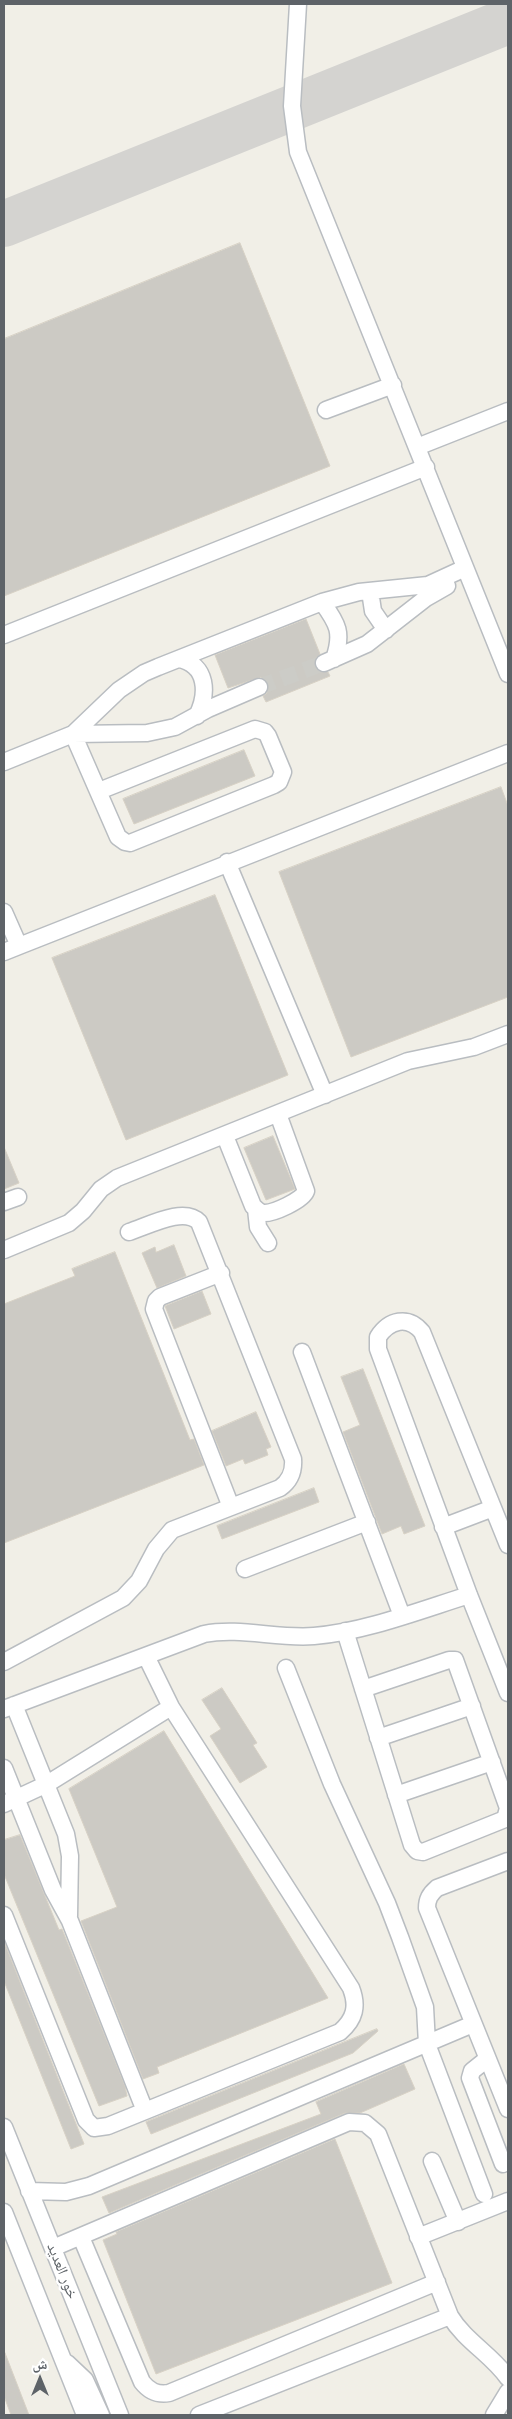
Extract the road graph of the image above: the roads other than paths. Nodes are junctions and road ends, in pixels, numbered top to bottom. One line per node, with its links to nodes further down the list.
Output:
1 (298, 4): 2 (street)
2 (392, 385): 3 (street); 5 (street)
3 (326, 410)
4 (508, 412): 5 (street)
5 (417, 447): 6 (street)
6 (426, 467): 7 (street); 11 (street)
7 (467, 572): 8 (street); 10 (street); 13 (street)
8 (370, 591): 9 (street); 10 (street)
9 (322, 602): 10 (street); 12 (street)
10 (386, 630)
11 (4, 635)
12 (179, 659): 15 (street); 16 (street)
13 (508, 674)
14 (259, 687): 15 (street)
15 (197, 716): 16 (street)
16 (72, 734): 18 (street); 19 (street)
17 (508, 752): 20 (street)
18 (4, 762)
19 (99, 792): 19 (street)
20 (227, 862): 22 (street); 24 (street)
21 (4, 912): 22 (street)
22 (11, 949)
23 (508, 1034): 24 (street)
24 (325, 1095): 25 (street)
25 (278, 1114): 26 (street); 27 (street)
26 (225, 1136): 27 (street); 30 (street)
27 (256, 1209): 29 (street)
28 (130, 1232): 31 (street)
29 (268, 1243)
30 (4, 1250)
31 (221, 1273): 33 (street); 33 (street)
32 (302, 1352): 35 (street)
33 (231, 1507): 43 (street)
34 (493, 1508): 36 (street); 36 (street); 37 (street)
35 (366, 1522): 38 (street); 40 (street)
36 (443, 1527): 39 (street)
37 (508, 1545)
38 (245, 1569)
39 (469, 1595): 40 (street); 46 (street)
40 (402, 1616): 41 (street)
41 (344, 1631): 42 (street); 45 (street)
42 (146, 1656): 48 (street); 49 (street)
43 (4, 1662)
44 (286, 1668): 60 (street)
45 (363, 1689): 47 (street); 50 (street)
46 (508, 1693)
47 (472, 1706): 50 (street); 51 (street)
48 (9, 1707): 53 (street)
49 (171, 1707): 53 (street); 63 (street)
50 (378, 1738): 54 (street)
51 (492, 1762): 54 (street); 54 (street)
52 (4, 1768): 55 (street)
53 (47, 1784): 55 (street); 58 (street)
54 (396, 1795)
55 (9, 1801): 58 (street)
56 (508, 1861): 59 (street)
57 (4, 1915): 63 (street)
58 (70, 1921): 63 (street)
59 (473, 2024): 60 (street); 61 (street)
60 (427, 2044): 67 (street); 68 (street)
61 (487, 2059): 62 (street); 66 (street)
62 (508, 2109)
63 (146, 2110)
64 (4, 2127): 67 (street, خور العديد)
65 (432, 2161): 71 (street)
66 (503, 2164)
67 (29, 2191): 74 (street, خور العديد)
68 (484, 2194)
69 (508, 2201): 71 (street)
70 (4, 2212): 77 (street)
71 (458, 2222): 73 (street)
72 (81, 2237): 73 (street); 74 (street); 75 (street)
73 (418, 2237): 75 (street)
74 (53, 2248): 82 (street, خور العديد)
75 (437, 2282): 76 (street)
76 (450, 2316): 78 (street); 83 (street)
77 (63, 2359): 80 (street); 81 (street)
78 (506, 2371)
79 (508, 2392): 84 (street)
80 (85, 2415)
81 (101, 2415)
82 (120, 2415)
83 (200, 2415)
84 (494, 2415)

